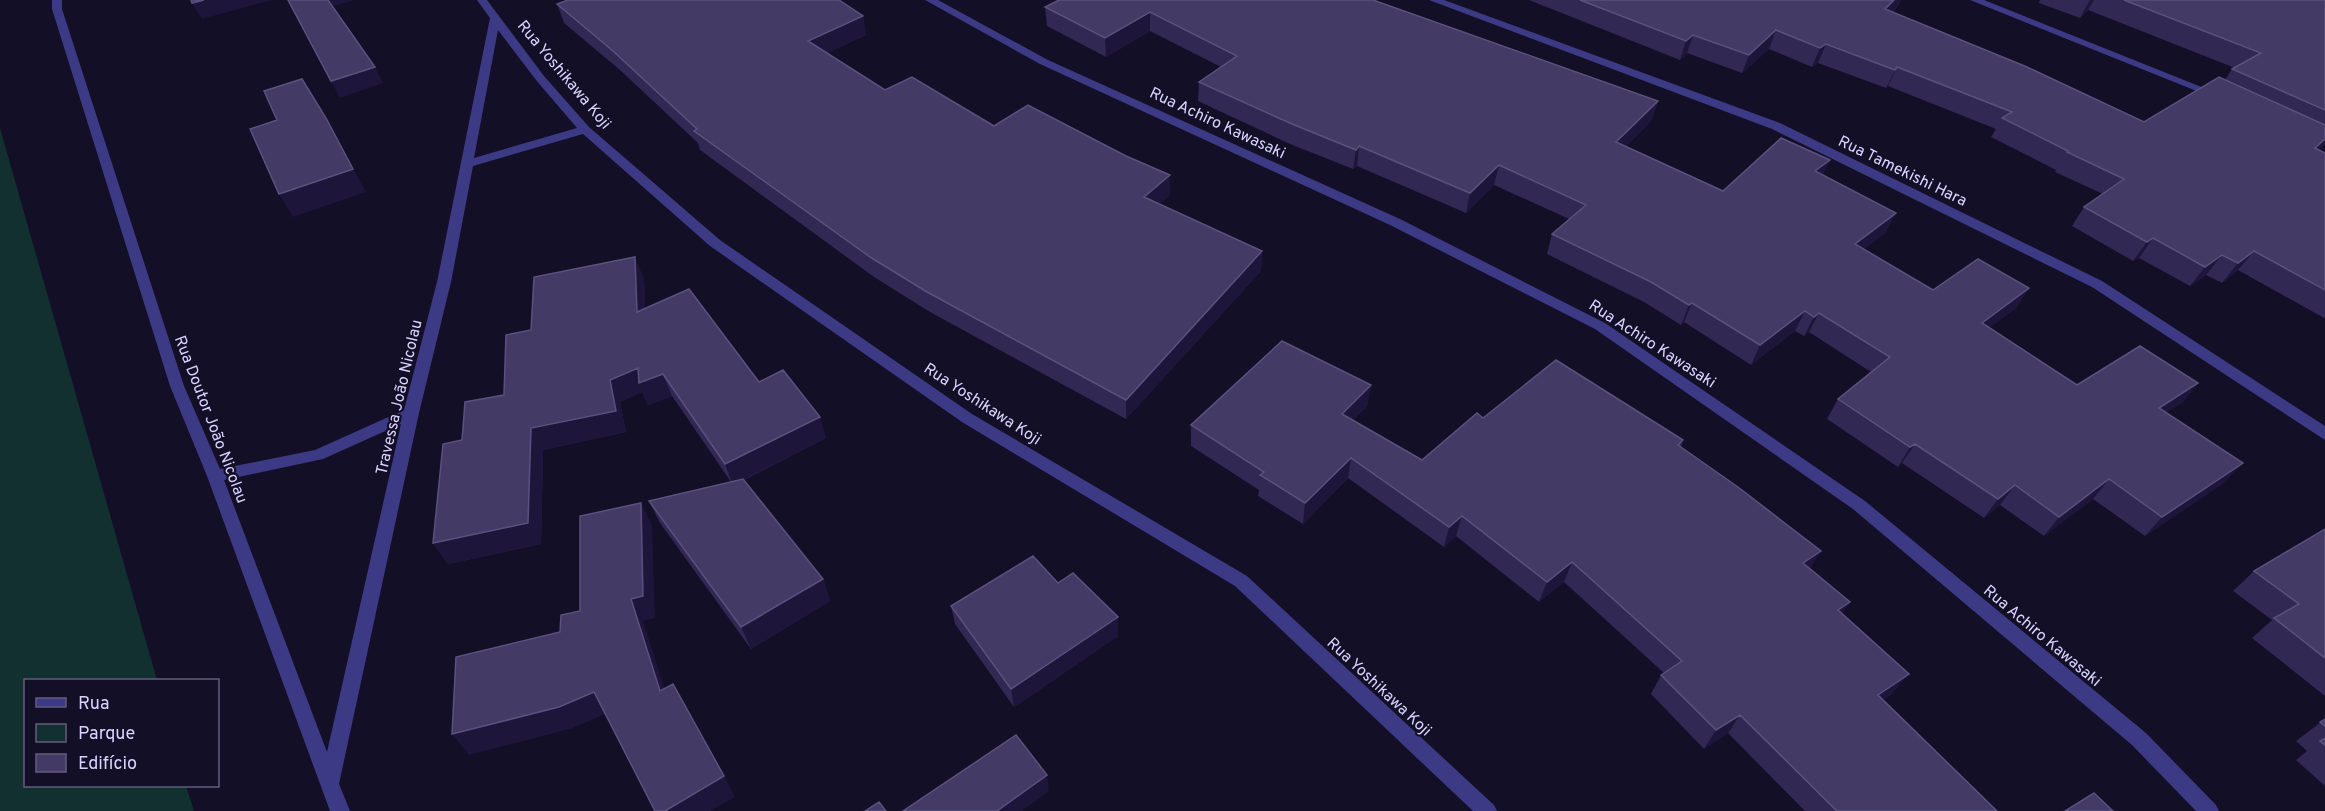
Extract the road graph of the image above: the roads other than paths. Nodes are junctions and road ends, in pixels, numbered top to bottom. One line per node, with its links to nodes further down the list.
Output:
1 (57, 0): 12 (street, Rua Doutor João Nicolau)
2 (482, 0): 6 (street, Rua Yoshikawa Koji)
3 (930, 0): 16 (street, Rua Achiro Kawasaki)
4 (1434, 0): 11 (street, Rua Tamekishi Hara)
5 (1975, 0): 7 (street)
6 (495, 19): 8 (street, Rua Yoshikawa Koji); 9 (street, Travessa João Nicolau)
7 (2232, 102)
8 (585, 130): 9 (street); 15 (street, Rua Yoshikawa Koji)
9 (469, 163): 10 (street, Travessa João Nicolau)
10 (411, 413): 12 (street); 13 (street, Travessa João Nicolau)
11 (2325, 434)
12 (215, 476): 13 (street, Rua Doutor João Nicolau)
13 (330, 783): 14 (street, Rua Doutor João Nicolau)
14 (340, 811)
15 (1487, 811)
16 (2209, 811)

